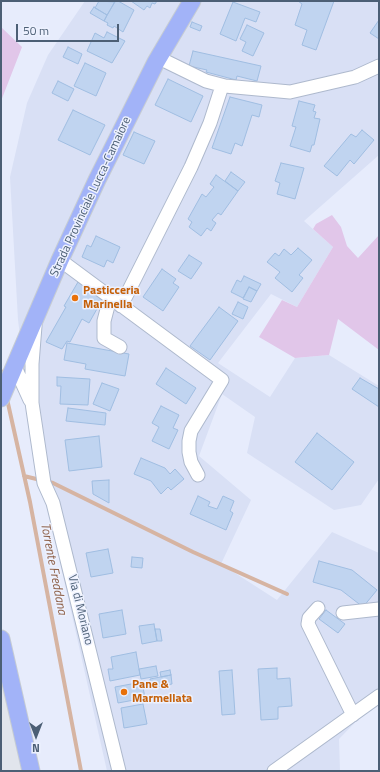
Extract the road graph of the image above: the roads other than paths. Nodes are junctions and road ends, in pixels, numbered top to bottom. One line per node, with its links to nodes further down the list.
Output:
1 (192, 1): 2 (main road, Strada Provinciale Lucca-Camaiore)
2 (159, 58): 4 (street); 5 (main road, Strada Provinciale Lucca-Camaiore)
3 (379, 66): 4 (street)
4 (222, 86): 7 (street)
5 (60, 260): 6 (street); 8 (main road, Strada Provinciale Lucca-Camaiore)
6 (110, 298): 7 (street); 9 (street)
7 (121, 306): 13 (street)
8 (36, 315): 10 (street, Via di Moriano); 11 (main road, Strada Provinciale Lucca-Camaiore)
9 (120, 347)
10 (32, 374): 11 (street); 12 (street, Via di Moriano)
11 (10, 377): 12 (street, Via di Moriano); 12 (street)
12 (30, 400): 21 (street, Via di Moriano)
13 (198, 475)
14 (318, 608): 19 (street)
15 (379, 610): 16 (street)
16 (343, 614)
17 (2, 647): 20 (main road)
18 (379, 696): 19 (street)
19 (353, 715): 22 (street)
20 (31, 771)
21 (119, 771)
22 (274, 771)

